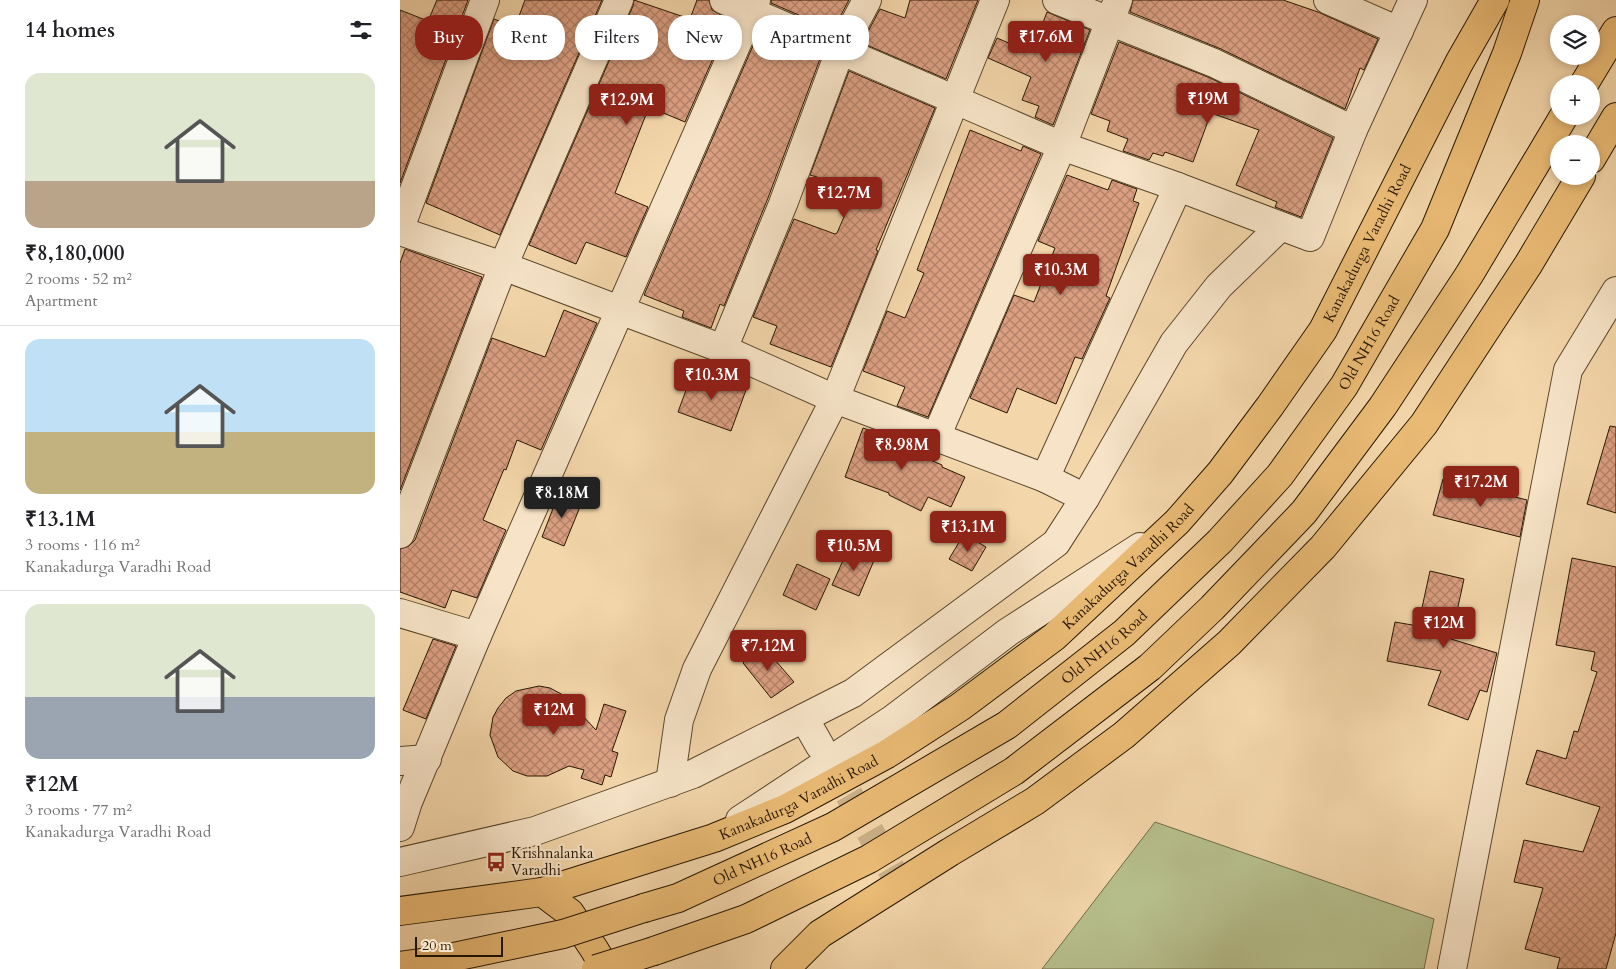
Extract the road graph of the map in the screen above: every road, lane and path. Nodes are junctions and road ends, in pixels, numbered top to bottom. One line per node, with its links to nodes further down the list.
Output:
1 (485, 0): 29 (street)
2 (619, 0): 30 (street)
3 (724, 0): 11 (street)
4 (867, 0): 14 (street)
5 (995, 0): 20 (street)
6 (1057, 0): 12 (street)
7 (1328, 0): 15 (street)
8 (1413, 0): 15 (street)
9 (1495, 0): 47 (main road, Kanakadurga Varadhi Road)
10 (1525, 0): 49 (main road, Old NH16 Road, bridge)
11 (754, 6): 13 (street); 32 (street)
12 (1113, 11): 23 (street); 25 (street)
13 (771, 15)
14 (859, 15)
15 (1399, 31): 23 (street)
16 (1616, 31): 19 (main road)
17 (837, 60): 33 (street)
18 (861, 60): 20 (street)
19 (1589, 75)
20 (956, 100): 25 (street); 34 (street)
21 (1616, 117): 24 (main road)
22 (1559, 125): 50 (main road, bridge)
23 (1353, 130): 28 (street)
24 (1600, 144)
25 (1062, 146): 27 (street); 35 (street)
26 (1576, 185): 52 (main road)
27 (1178, 187): 28 (street); 36 (street)
28 (1280, 227): 37 (street)
29 (400, 229): 30 (street)
30 (503, 266): 32 (street); 38 (street)
31 (1613, 302): 53 (street)
32 (620, 310): 33 (street); 40 (street)
33 (723, 349): 34 (street)
34 (835, 399): 35 (street); 44 (street)
35 (936, 437): 36 (street)
36 (1045, 478): 37 (street)
37 (1085, 498): 41 (street)
38 (400, 534)
39 (400, 613): 40 (street)
40 (477, 636): 43 (street)
41 (804, 718): 42 (street); 44 (street)
42 (820, 746)
43 (413, 760): 45 (street)
44 (670, 784): 46 (street)
45 (400, 827)
46 (400, 862)
47 (542, 892): 48 (main road, Kanakadurga Varadhi Road); 51 (main road)
48 (400, 911)
49 (400, 966)
50 (596, 969)
51 (606, 969)
52 (786, 969)
53 (1452, 969)

